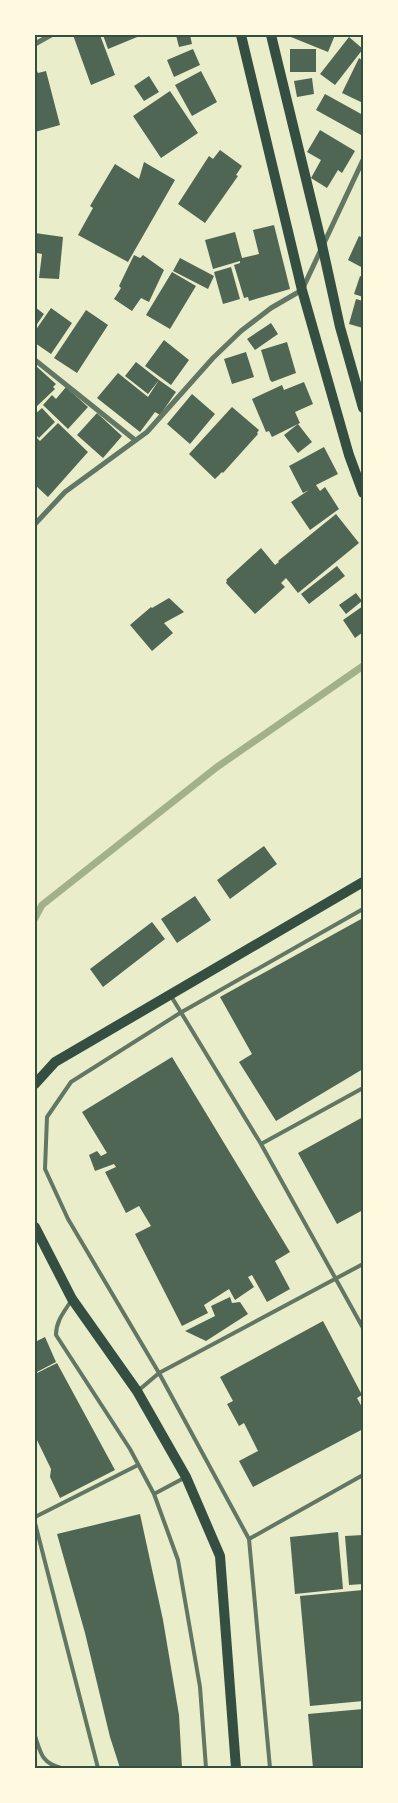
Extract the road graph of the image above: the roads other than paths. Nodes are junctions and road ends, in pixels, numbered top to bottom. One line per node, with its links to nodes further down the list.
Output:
1 (51, 35): 4 (street)
2 (240, 35): 7 (main road)
3 (271, 35): 6 (main road)
4 (35, 44)
5 (363, 160): 6 (street)
6 (322, 245): 7 (street); 9 (main road)
7 (302, 290): 10 (street); 11 (main road)
8 (35, 360): 10 (street)
9 (363, 408)
10 (135, 440): 12 (street)
11 (363, 493)
12 (35, 524)
13 (363, 882): 15 (main road)
14 (363, 909): 16 (lane)
15 (170, 994): 16 (lane); 17 (main road)
16 (180, 1013): 19 (lane); 25 (lane)
17 (35, 1084)
18 (363, 1088): 19 (lane)
19 (261, 1144): 22 (lane)
20 (35, 1227): 23 (main road)
21 (363, 1264): 22 (lane)
22 (336, 1278): 24 (lane); 25 (lane)
23 (72, 1299): 26 (main road); 27 (lane)
24 (363, 1328)
25 (159, 1373): 26 (lane); 33 (lane)
26 (137, 1391): 29 (main road)
27 (138, 1465): 30 (lane); 31 (lane)
28 (363, 1475): 33 (lane)
29 (186, 1477): 30 (lane); 38 (main road)
30 (154, 1494): 37 (lane)
31 (35, 1517)
32 (35, 1523): 36 (lane)
33 (249, 1539): 39 (lane)
34 (35, 1736): 35 (lane)
35 (61, 1768)
36 (98, 1768)
37 (206, 1768)
38 (236, 1768)
39 (270, 1768)

